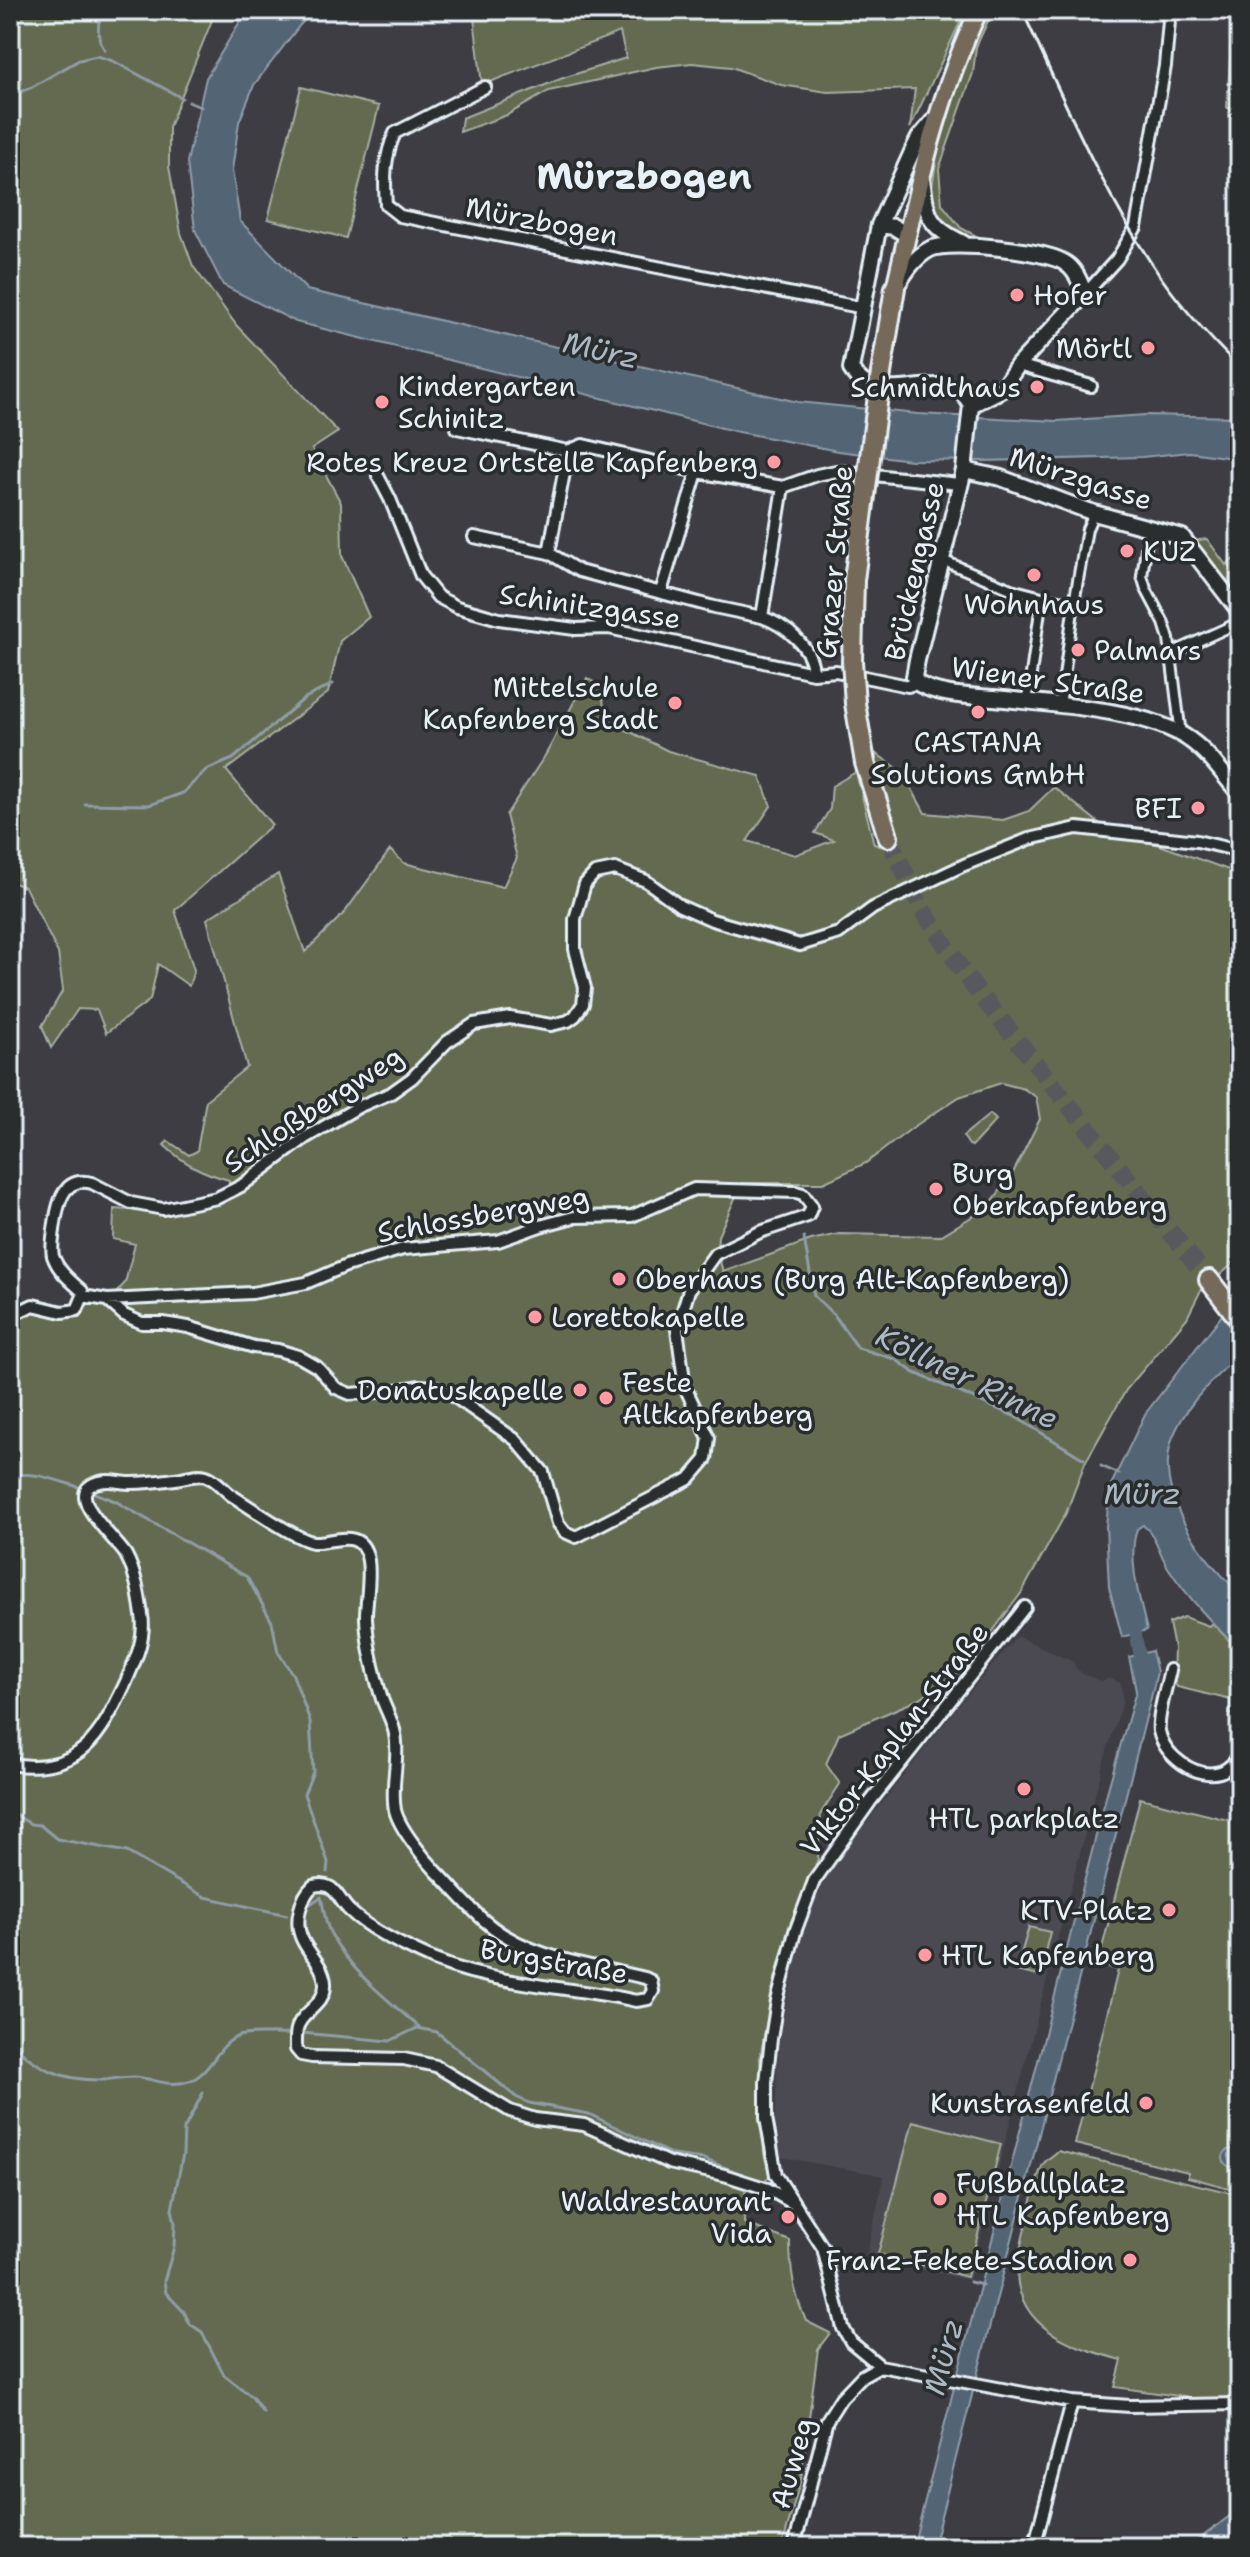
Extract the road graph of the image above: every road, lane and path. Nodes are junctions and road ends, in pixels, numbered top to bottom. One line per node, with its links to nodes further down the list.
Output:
1 (979, 10): 4 (main road, Grazer Straße)
2 (1170, 10): 10 (street)
3 (485, 87): 11 (street, Mürzbogen)
4 (935, 119): 5 (main road, Grazer Straße); 6 (street)
5 (921, 170): 7 (main road, Grazer Straße); 8 (street, Grazer Straße)
6 (879, 225): 7 (street); 11 (street)
7 (907, 235): 9 (main road, Grazer Straße)
8 (967, 245): 9 (street, Grazer Straße); 10 (street, Grazer Straße)
9 (895, 288): 39 (highway, Grazer Straße, bridge)
10 (1085, 294): 12 (street)
11 (864, 308): 14 (street)
12 (1018, 365): 13 (street); 14 (street)
13 (1091, 386)
14 (971, 405): 19 (street)
15 (457, 428): 16 (street)
16 (568, 451): 17 (street); 24 (street)
17 (697, 472): 20 (street); 26 (street)
18 (378, 476): 33 (street, Schinitzgasse)
19 (962, 477): 20 (street, Mürzgasse); 21 (street, Mürzgasse); 25 (street, Brückengasse)
20 (783, 487): 30 (street)
21 (1094, 513): 22 (street, Mürzgasse); 28 (street)
22 (1149, 528): 29 (street, Mürzgasse); 32 (street)
23 (474, 537): 24 (street)
24 (549, 553): 26 (street)
25 (942, 560): 27 (street); 34 (street, Brückengasse)
26 (661, 592): 30 (street)
27 (1040, 596): 28 (street); 35 (street)
28 (1075, 600): 36 (street)
29 (1240, 612)
30 (762, 617): 33 (street)
31 (1240, 622): 32 (street)
32 (1172, 653): 37 (street)
33 (813, 673): 34 (street, Schinitzgasse)
34 (917, 683): 35 (street, Wiener Straße)
35 (1027, 702): 36 (street, Wiener Straße)
36 (1060, 706): 37 (street, Wiener Straße)
37 (1178, 732): 38 (street, Wiener Straße)
38 (1240, 794)
39 (888, 837)
40 (1240, 851): 42 (street, Schloßbergweg)
41 (1209, 1280): 45 (highway)
42 (83, 1296): 43 (street, Schlossbergweg); 44 (street)
43 (107, 1300): 43 (street, Schlossbergweg)
44 (10, 1316)
45 (1240, 1320)
46 (1025, 1607): 50 (street, Viktor-Kaplan-Straße)
47 (1170, 1670): 48 (street)
48 (1240, 1757)
49 (10, 1764): 50 (street, Burgstraße)
50 (794, 2204): 51 (street, Viktor-Kaplan-Straße)
51 (880, 2366): 52 (street); 54 (street, Auweg)
52 (1072, 2402): 53 (street); 55 (street)
53 (1240, 2404)
54 (794, 2547)
55 (1034, 2547)

